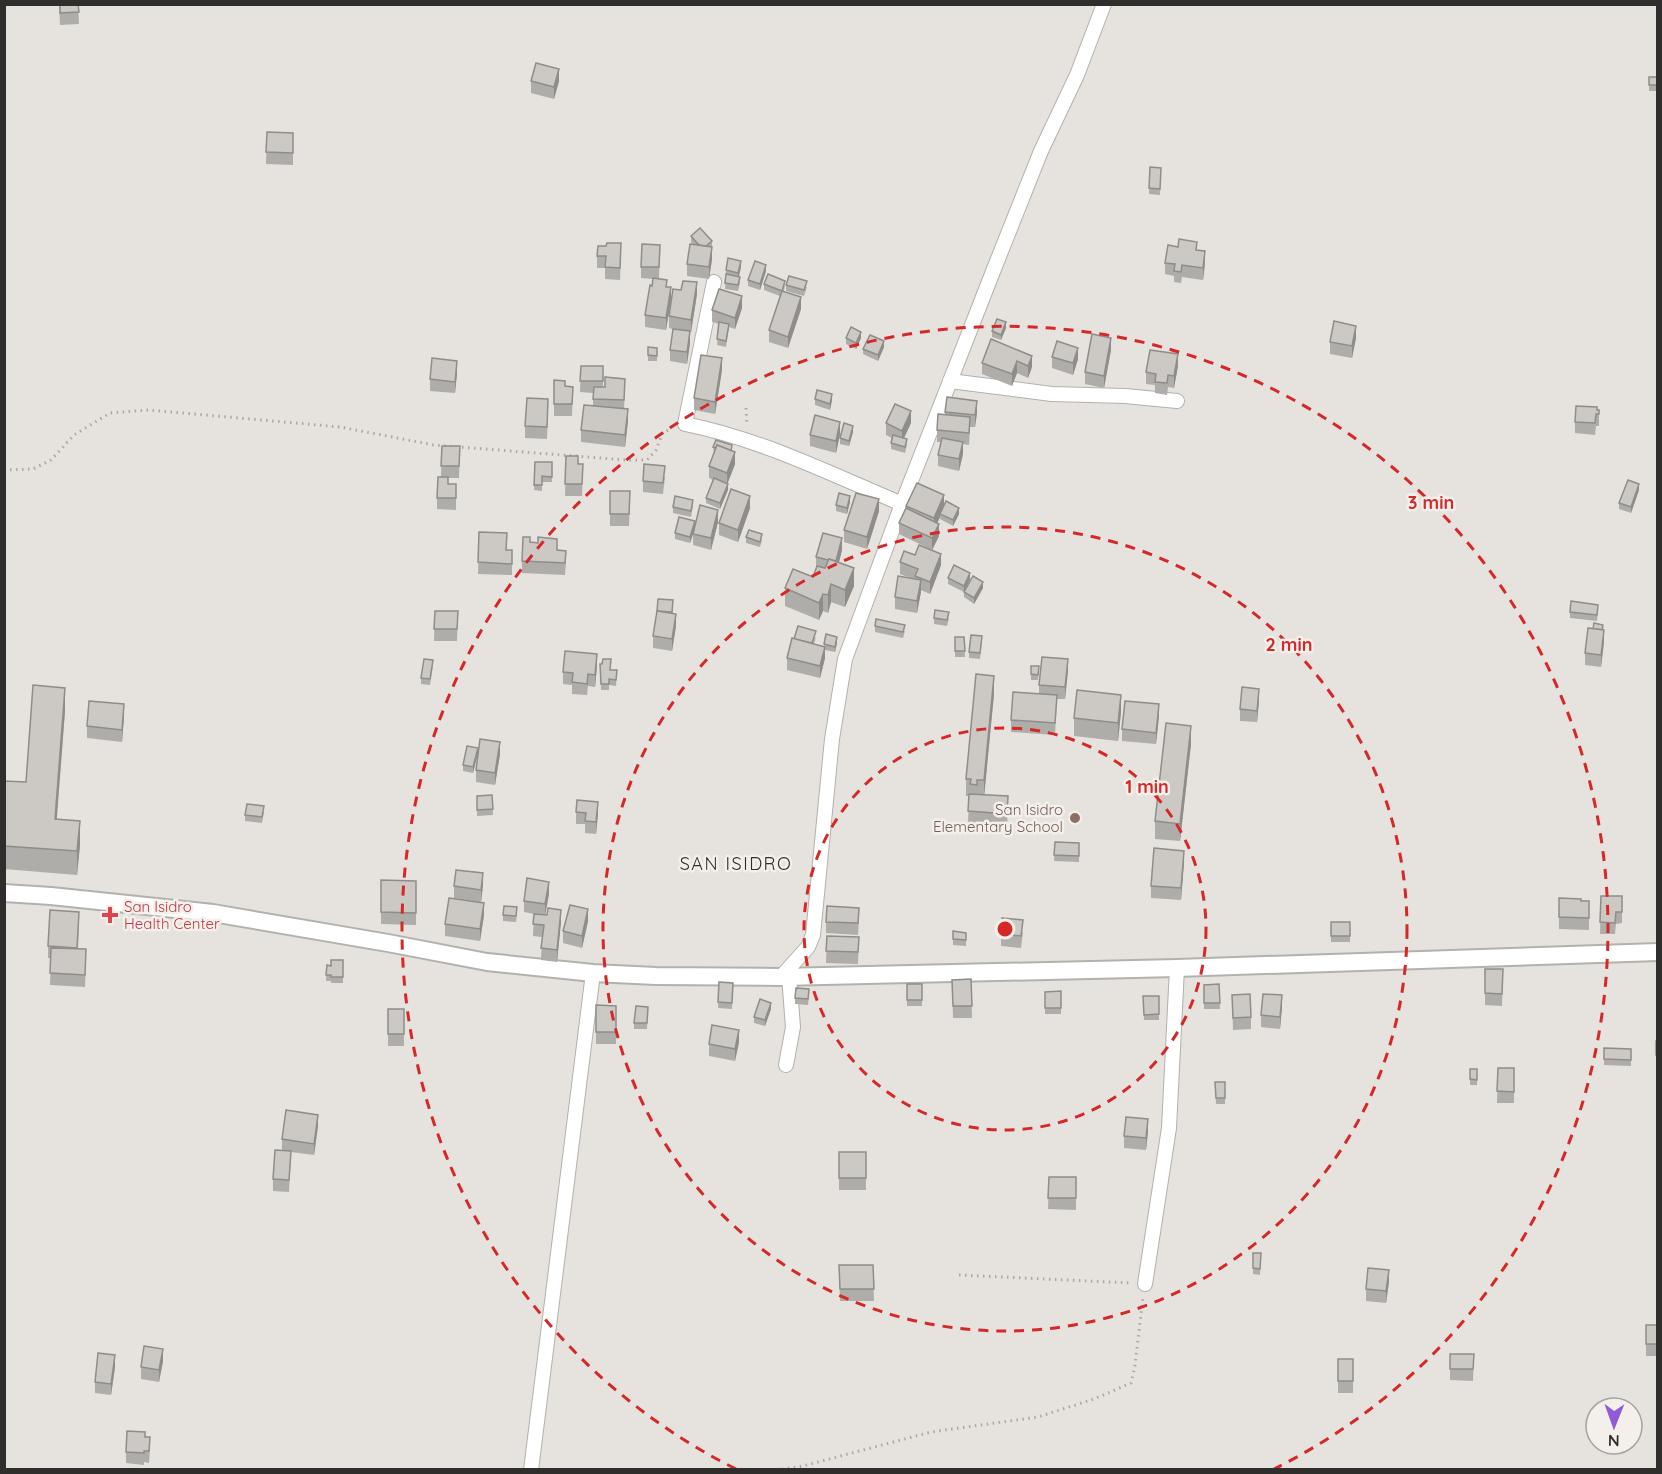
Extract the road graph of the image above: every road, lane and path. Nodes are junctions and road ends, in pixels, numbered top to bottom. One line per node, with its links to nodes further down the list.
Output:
1 (1104, 4): 3 (street)
2 (714, 282): 5 (street)
3 (950, 381): 4 (street); 7 (street)
4 (1177, 401)
5 (685, 424): 6 (path); 7 (street)
6 (4, 470)
7 (902, 504): 12 (street)
8 (4, 893): 11 (street)
9 (1658, 952): 10 (street)
10 (1177, 968): 12 (street); 15 (street)
11 (593, 973): 12 (street); 16 (street)
12 (785, 976): 13 (street)
13 (786, 1065)
14 (959, 1275): 15 (path)
15 (1145, 1284): 17 (path)
16 (531, 1470)
17 (776, 1470)

